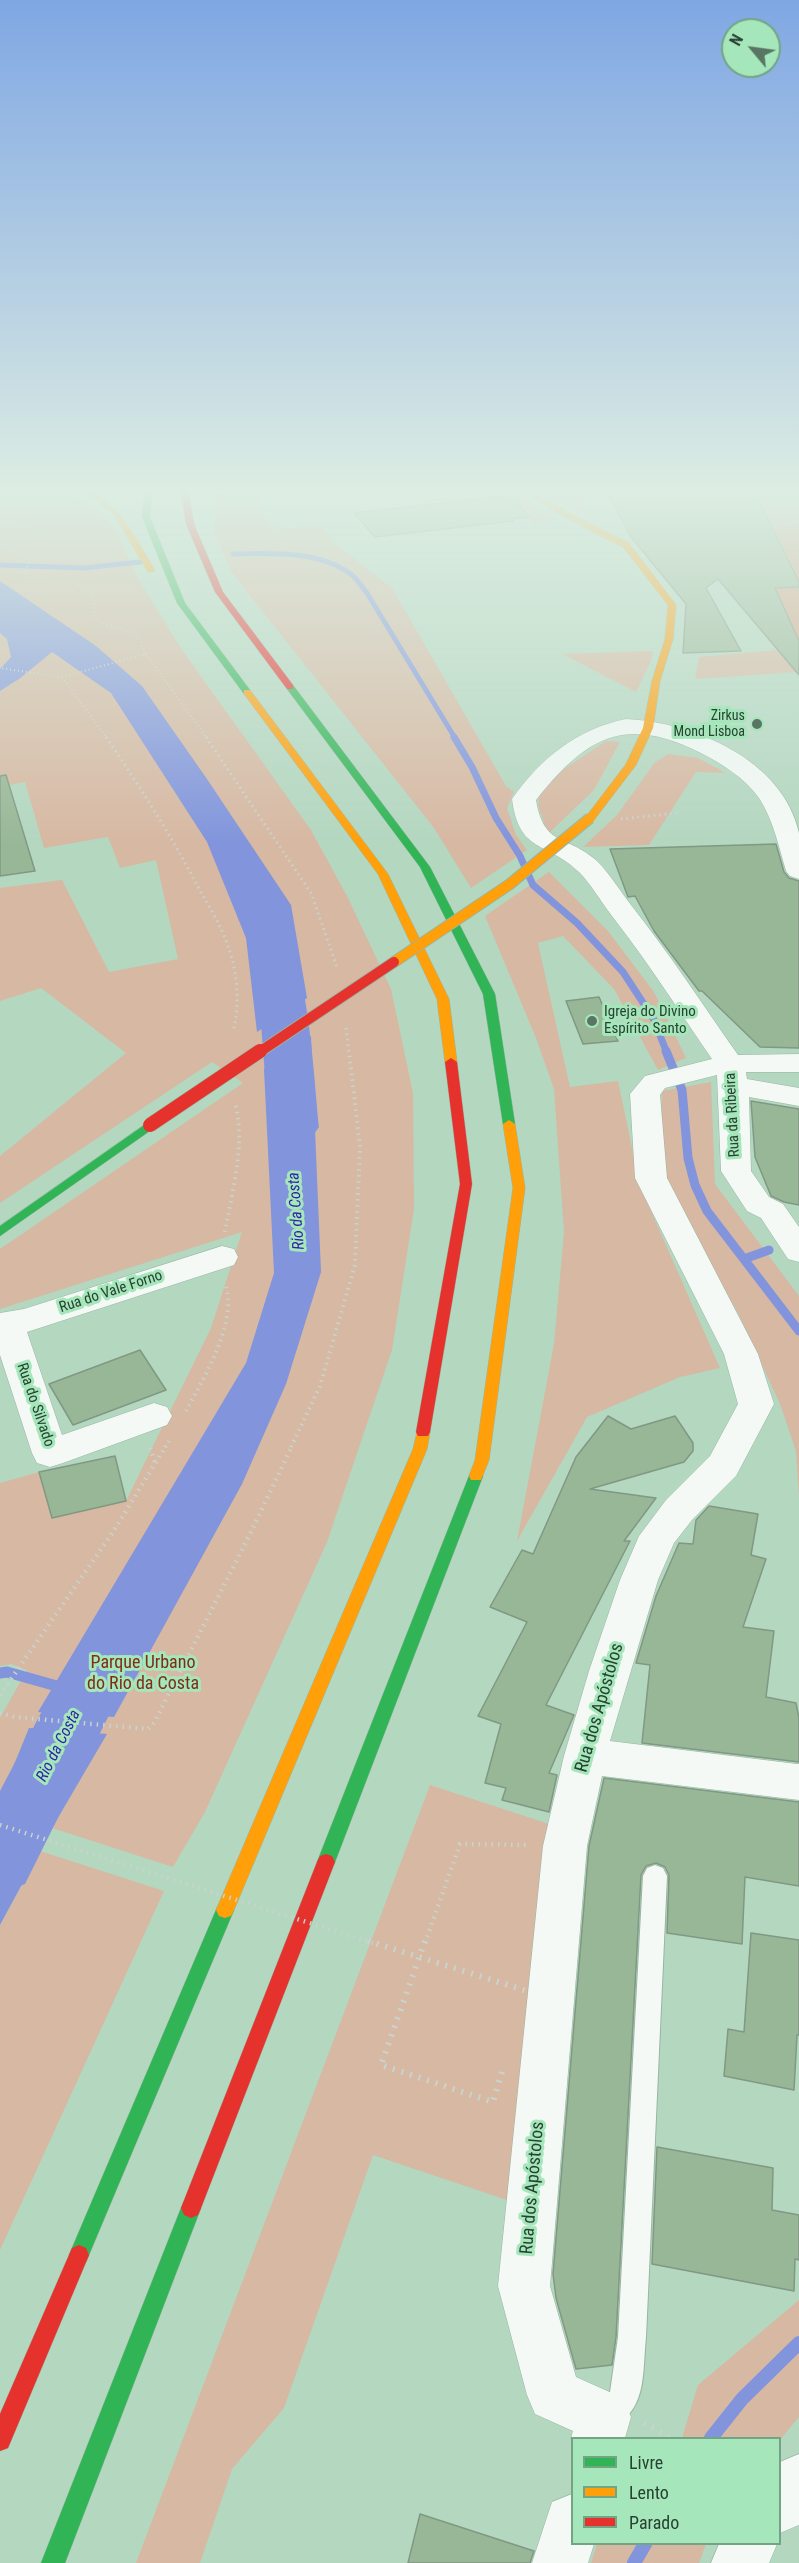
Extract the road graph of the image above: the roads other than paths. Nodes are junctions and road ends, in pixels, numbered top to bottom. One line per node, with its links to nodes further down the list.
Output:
1 (184, 607): 20 (main road)
2 (230, 607): 25 (main road)
3 (672, 607): 4 (main road)
4 (648, 728): 5 (street); 8 (street); 11 (main road, bridge)
5 (792, 833): 6 (street)
6 (799, 871)
7 (799, 1063): 8 (street)
8 (732, 1075): 9 (street); 10 (street, Rua da Ribeira); 16 (street, Rua dos Apóstolos)
9 (799, 1097)
10 (786, 1214): 12 (street, Rua da Ribeira)
11 (0, 1232)
12 (799, 1251)
13 (222, 1257): 14 (street, Rua do Vale Forno)
14 (4, 1324): 15 (street, Rua do Silvado)
15 (170, 1422)
16 (585, 1756): 17 (street); 19 (street, Rua dos Apóstolos)
17 (797, 1782)
18 (655, 1876): 19 (lane)
19 (601, 2428)
20 (0, 2440)
21 (799, 2482): 22 (street)
22 (781, 2504)
23 (571, 2528): 26 (street)
24 (748, 2545): 27 (street)
25 (53, 2563)
26 (560, 2563)
27 (739, 2563)

